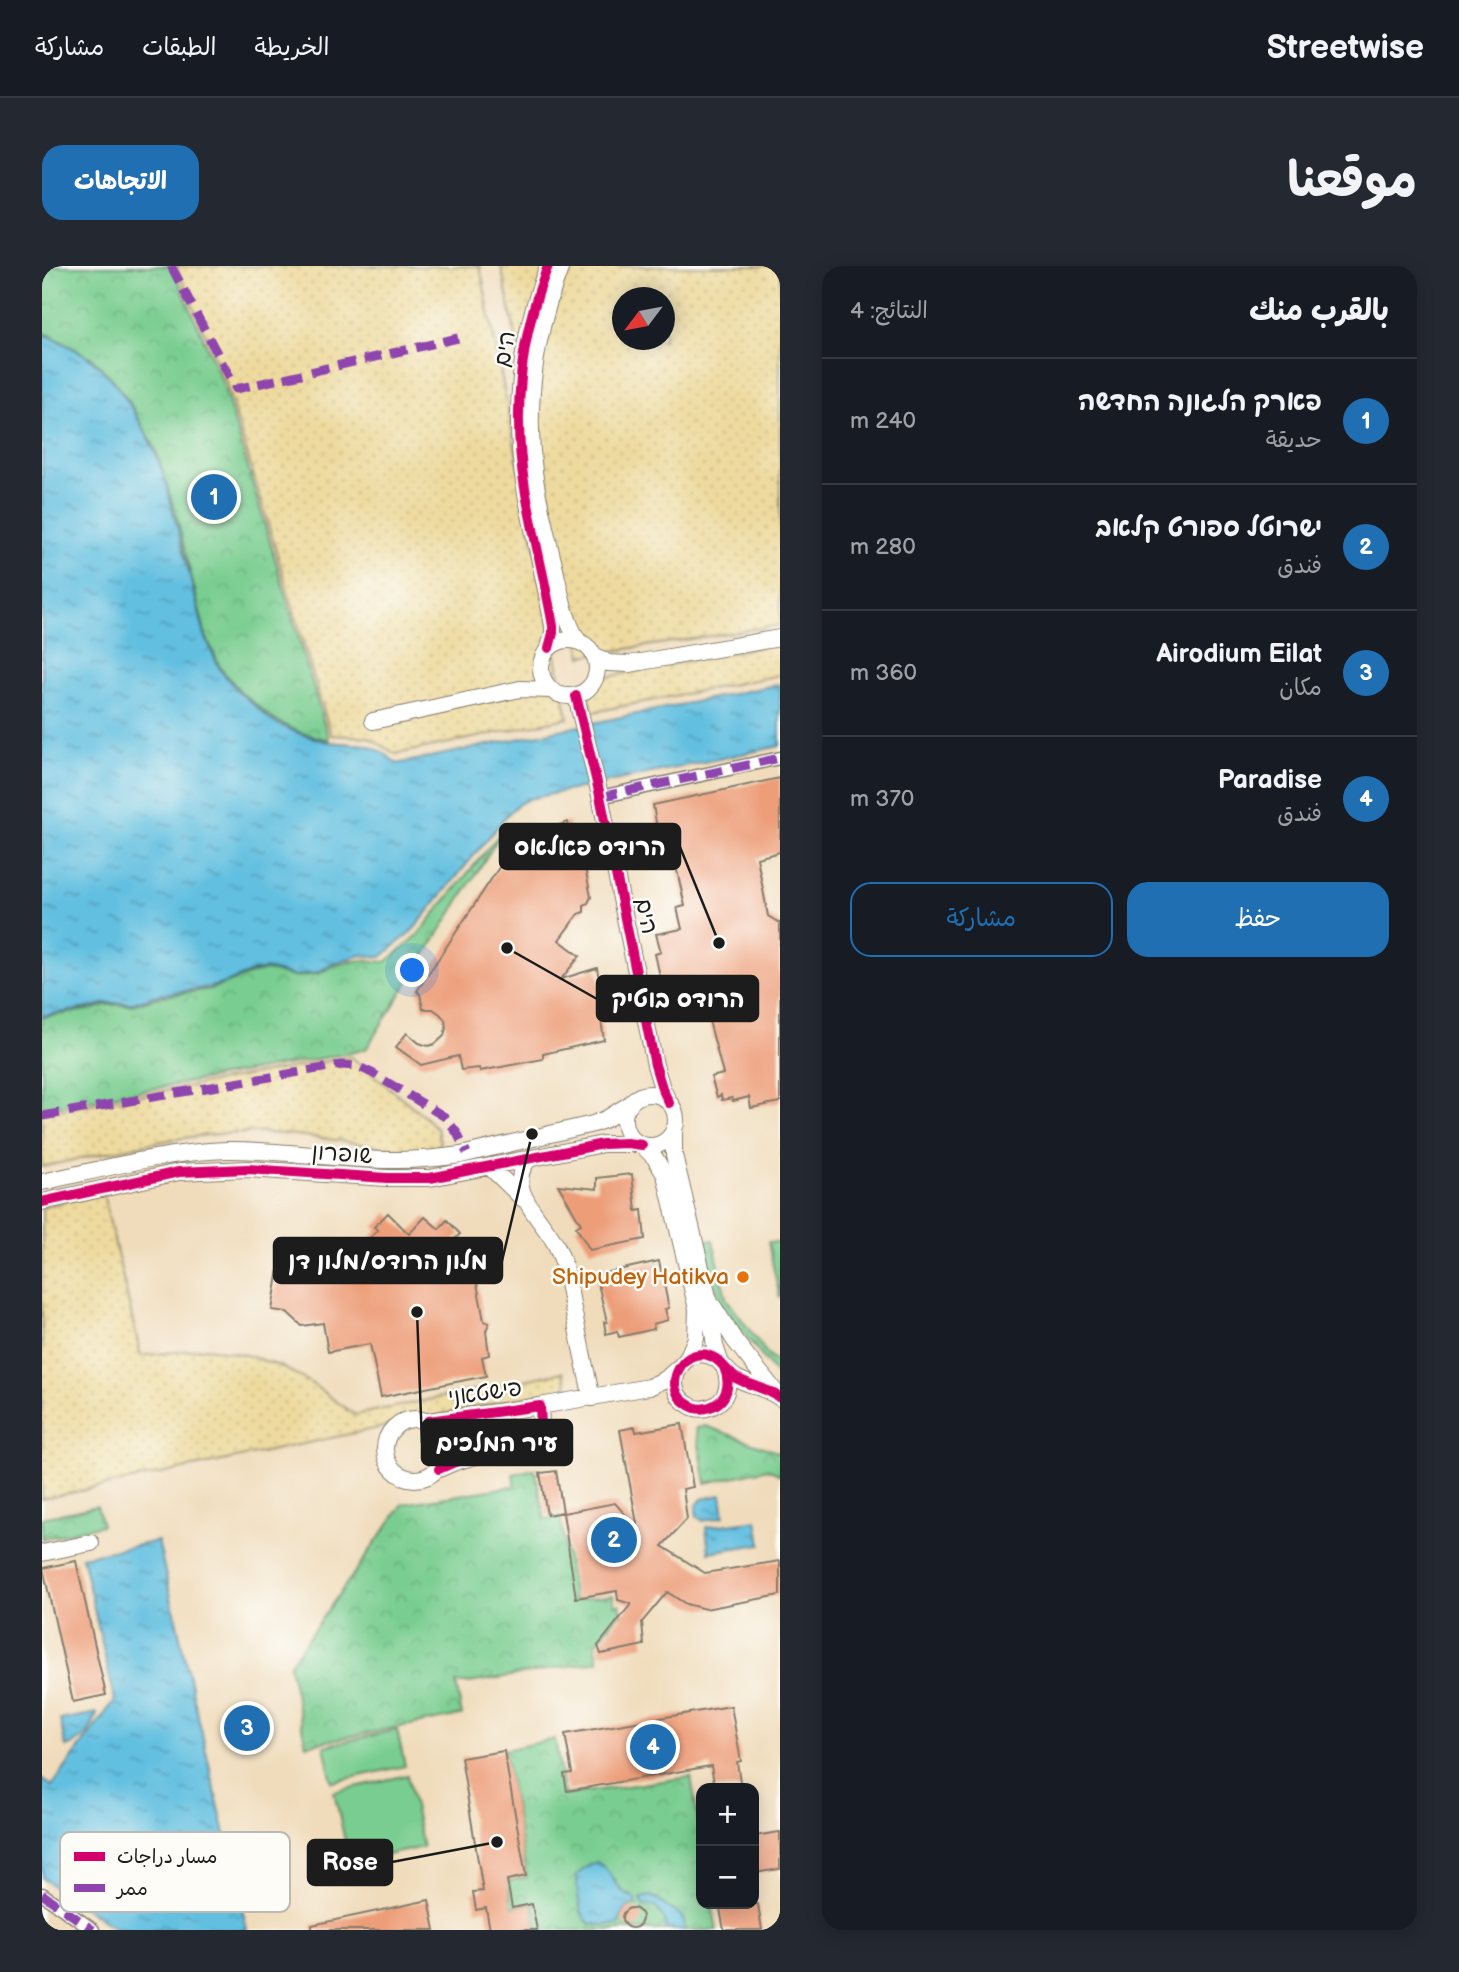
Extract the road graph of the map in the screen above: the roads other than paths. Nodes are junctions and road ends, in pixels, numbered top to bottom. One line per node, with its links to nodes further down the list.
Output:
1 (548, 266): 5 (street, הים)
2 (561, 266): 4 (street, הים)
3 (780, 638): 7 (street)
4 (579, 642): 5 (street); 6 (street)
5 (545, 655): 9 (street); 10 (street)
6 (594, 655): 7 (street); 8 (street)
7 (629, 664): 8 (street)
8 (594, 681): 11 (street)
9 (551, 690): 10 (street); 11 (street)
10 (495, 694): 12 (street)
11 (576, 696): 14 (street, הים)
12 (373, 721)
13 (780, 758): 14 (street)
14 (599, 794): 15 (street, הים)
15 (654, 1060): 16 (street); 17 (street, הים)
16 (633, 1101): 17 (street); 19 (street); 22 (street, שופרון)
17 (669, 1103): 18 (street)
18 (674, 1130): 19 (street); 25 (street)
19 (641, 1144): 20 (street, שופרון); 26 (street)
20 (529, 1159): 21 (street, שופרון); 24 (street)
21 (489, 1167): 23 (street, שופרון); 24 (street)
22 (42, 1182)
23 (42, 1202)
24 (528, 1203): 29 (street)
25 (708, 1295): 27 (street); 30 (street)
26 (683, 1363): 27 (street); 28 (street, פישטאני); 31 (street)
27 (723, 1366): 30 (street); 31 (street)
28 (649, 1387): 29 (street, פישטאני); 31 (street)
29 (592, 1398): 32 (street, פישטאני)
30 (780, 1398)
31 (681, 1399)
32 (540, 1406): 33 (street, פישטאני); 34 (street, פישטאני)
33 (428, 1421): 34 (street); 34 (street)
34 (439, 1469)
35 (91, 1542): 36 (street)
36 (42, 1553)
37 (42, 1894): 38 (street)
38 (60, 1907)
39 (68, 1912): 40 (street)
40 (93, 1930)

